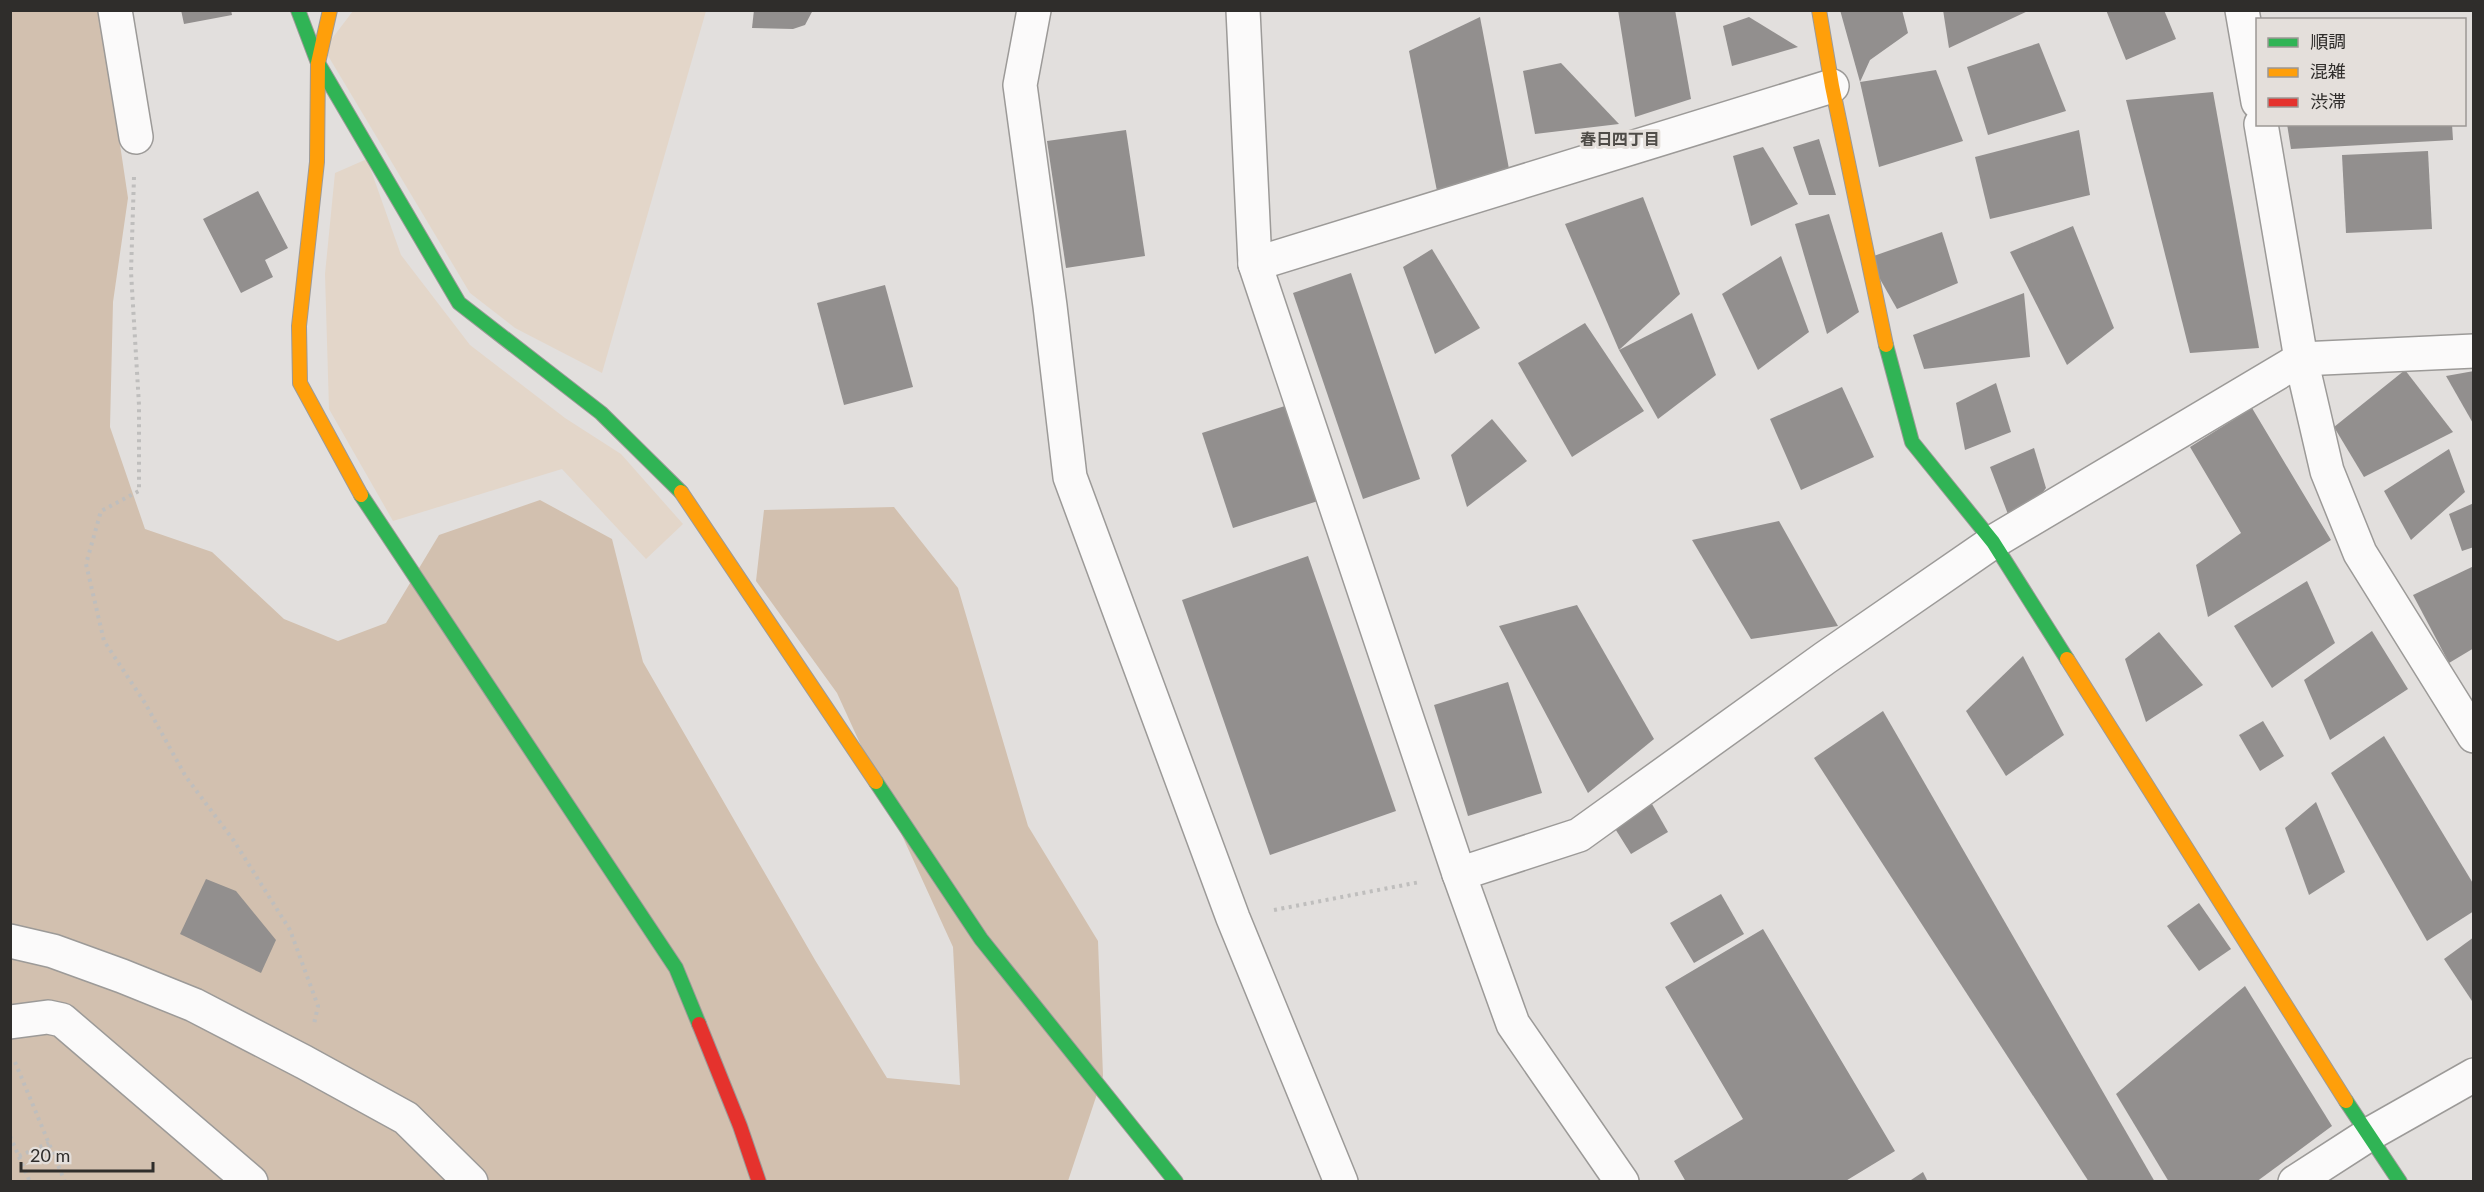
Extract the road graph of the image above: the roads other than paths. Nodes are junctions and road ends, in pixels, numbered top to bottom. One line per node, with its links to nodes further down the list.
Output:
1 (115, 10): 12 (street)
2 (298, 10): 8 (street)
3 (330, 10): 8 (street)
4 (1034, 10): 27 (street)
5 (1243, 10): 13 (street)
6 (1819, 10): 9 (street)
7 (2242, 10): 10 (street)
8 (318, 63): 25 (street); 26 (street)
9 (1832, 86): 13 (street); 16 (street)
10 (2256, 90)
11 (2261, 126): 15 (street)
12 (136, 137)
13 (1255, 264): 18 (street)
14 (2474, 351): 15 (street)
15 (2301, 359): 16 (street); 17 (street)
16 (1994, 542): 18 (street); 22 (street)
17 (2474, 736)
18 (1459, 874): 28 (street)
19 (10, 941): 24 (street)
20 (10, 1022): 23 (street)
21 (2474, 1075): 22 (street)
22 (2368, 1135): 29 (street); 30 (street)
23 (251, 1182)
24 (471, 1182)
25 (759, 1182)
26 (1176, 1182)
27 (1341, 1182)
28 (1622, 1182)
29 (2295, 1182)
30 (2400, 1182)

